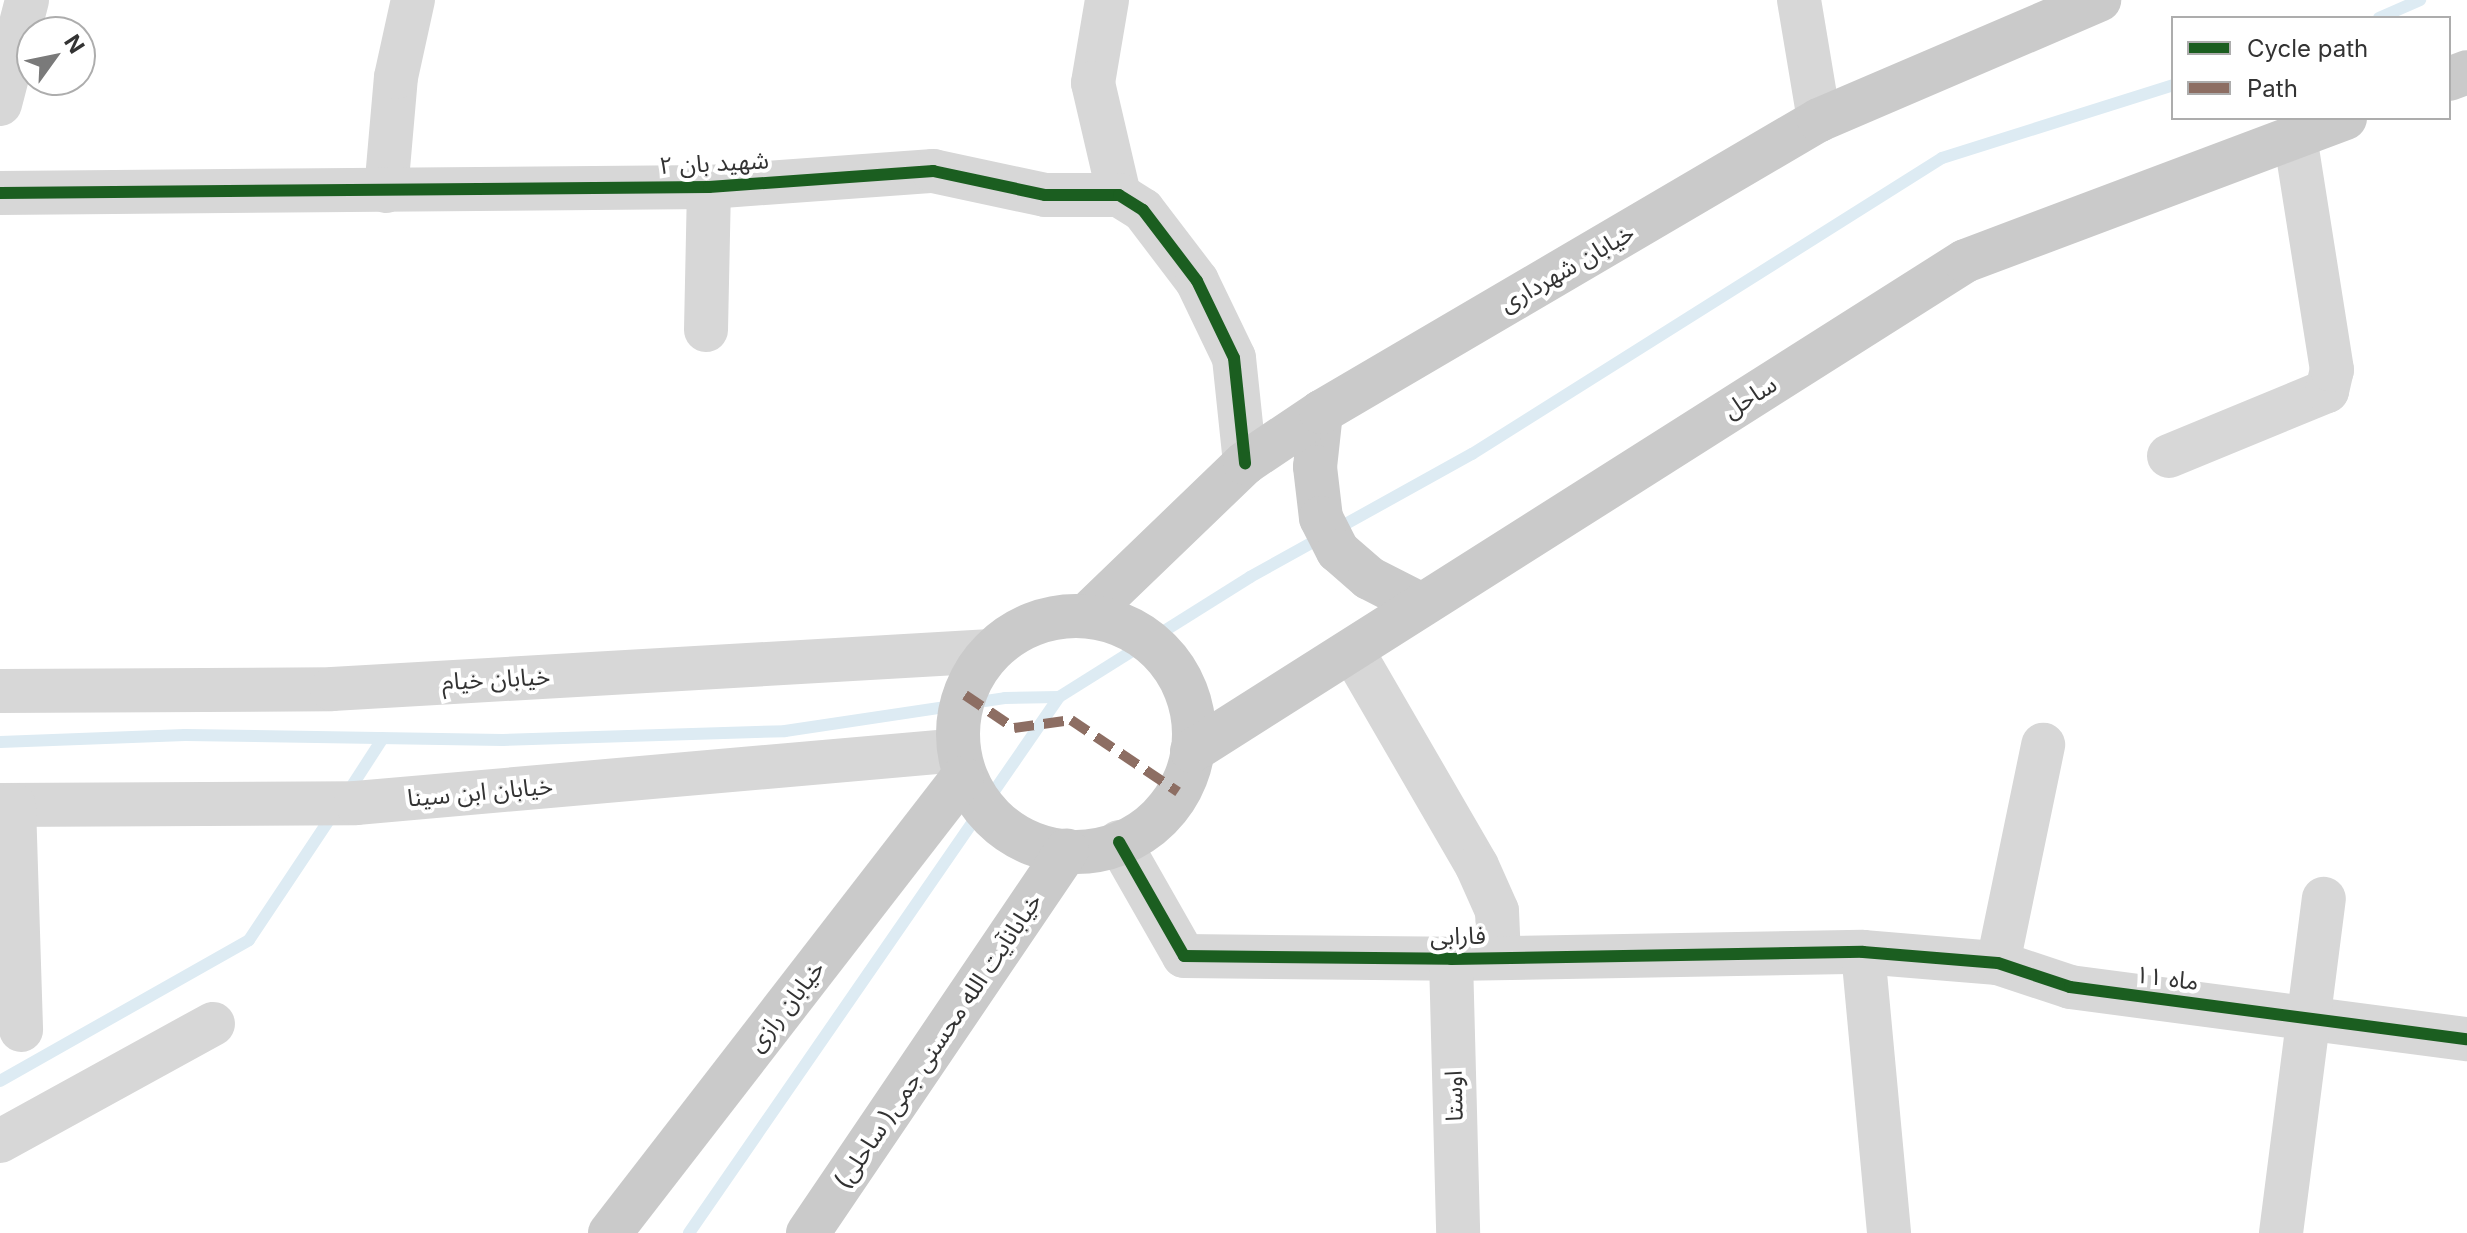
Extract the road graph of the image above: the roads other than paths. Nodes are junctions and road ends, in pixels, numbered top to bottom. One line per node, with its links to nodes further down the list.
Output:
1 (27, 0): 6 (street)
2 (413, 0): 11 (street)
3 (1107, 0): 13 (street)
4 (1799, 0): 7 (street)
5 (2099, 0): 7 (main road, خیابان شهرداری)
6 (0, 104)
7 (1819, 120): 15 (main road, خیابان شهرداری)
8 (2340, 120): 9 (main road, ساحل)
9 (2295, 137): 16 (street); 18 (main road, ساحل)
10 (709, 187): 11 (street, شهید بان ۲); 13 (street, شهید بان ۲); 14 (street)
11 (386, 191): 12 (street, شهید بان ۲)
12 (0, 193)
13 (1119, 195): 17 (street)
14 (706, 330)
15 (1321, 412): 17 (main road, خیابان شهرداری); 18 (main road)
16 (2169, 456)
17 (1245, 463): 19 (main road, خیابان شهرداری)
18 (1422, 605): 20 (main road, ساحل)
19 (1087, 615): 21 (main road); 24 (main road)
20 (1353, 652): 24 (main road, ساحل); 31 (street)
21 (984, 662): 22 (street, خیابان خیام); 25 (main road)
22 (0, 691)
23 (2043, 745): 33 (street)
24 (1192, 751): 27 (main road)
25 (960, 764): 26 (street, خیابان ابن سینا); 28 (main road); 39 (main road, خیابان رازی)
26 (7, 805): 36 (street)
27 (1119, 842): 28 (main road); 32 (street, فارابی)
28 (1067, 850): 40 (main road, خیابانآیت الله محسنی جمی( ساحلی))
29 (2324, 899): 34 (street)
30 (1863, 952): 31 (street, فارابی); 33 (street, ماه ۱۱); 42 (street)
31 (1499, 957): 32 (street, فارابی)
32 (1451, 959): 41 (street, اوستا)
33 (1998, 963): 34 (street, ماه ۱۱)
34 (2306, 1018): 37 (street, ماه ۱۱); 43 (street)
35 (213, 1024): 38 (street)
36 (21, 1030)
37 (2467, 1039)
38 (0, 1141)
39 (610, 1233)
40 (808, 1233)
41 (1458, 1233)
42 (1889, 1233)
43 (2281, 1233)

